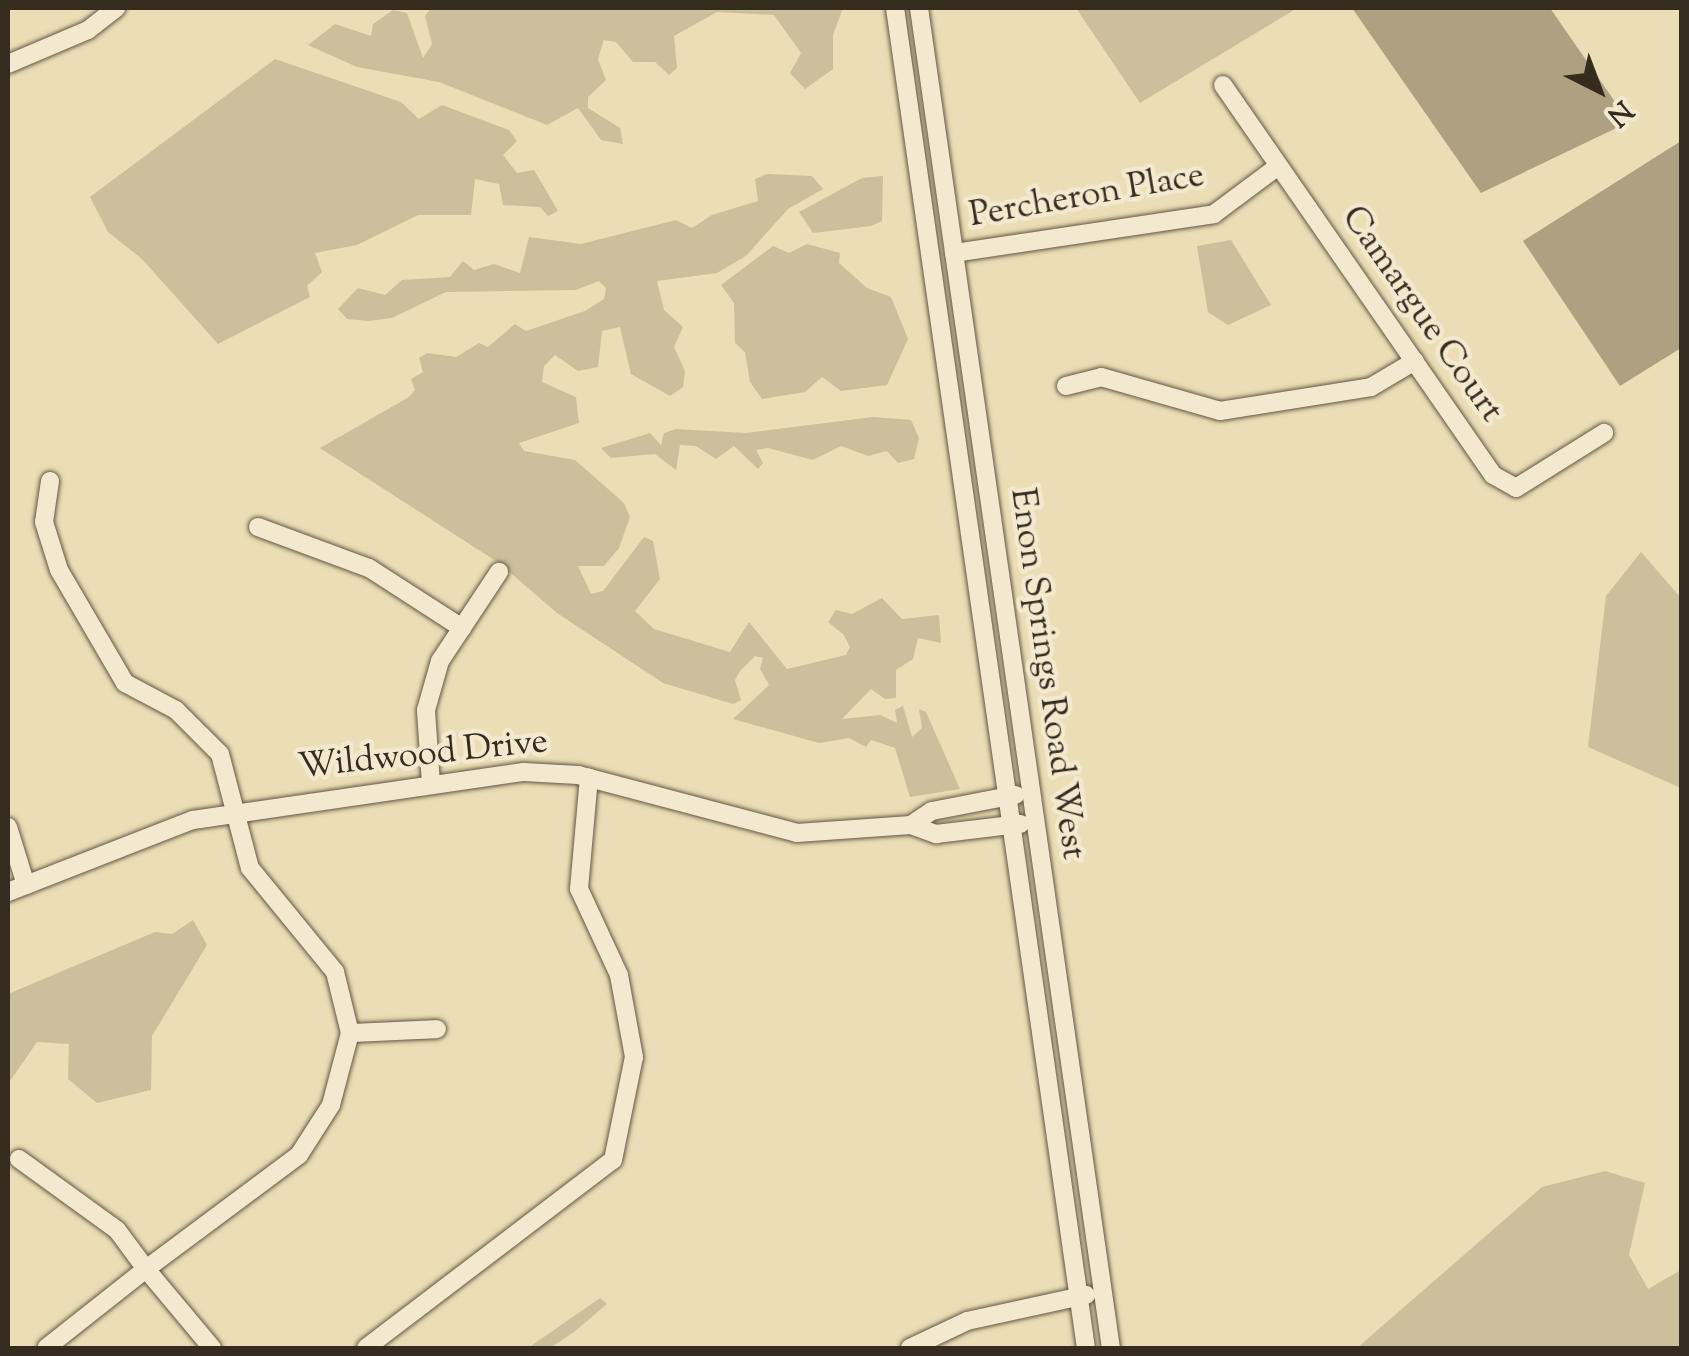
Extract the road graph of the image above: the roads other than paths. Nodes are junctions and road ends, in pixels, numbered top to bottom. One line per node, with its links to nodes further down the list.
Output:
1 (116, 8): 4 (street)
2 (895, 8): 18 (street)
3 (920, 8): 7 (street, Enon Springs Road West)
4 (8, 64)
5 (1223, 85): 6 (street, Camargue Court)
6 (1278, 167): 7 (street, Percheron Place); 8 (street, Camargue Court)
7 (954, 253): 17 (street, Enon Springs Road West)
8 (1415, 361): 9 (street); 10 (street, Camargue Court)
9 (1066, 386)
10 (1604, 433)
11 (50, 480): 19 (street)
12 (258, 527): 14 (street)
13 (499, 572): 14 (street)
14 (462, 628): 16 (street)
15 (590, 778): 16 (street, Wildwood Drive); 21 (street, Wildwood Drive); 33 (street)
16 (432, 784): 19 (street, Wildwood Drive)
17 (1031, 793): 18 (street, Wildwood Drive); 20 (street, Enon Springs Road West)
18 (1006, 796): 21 (street, Wildwood Drive); 22 (street)
19 (234, 813): 24 (street, Wildwood Drive); 26 (street)
20 (1035, 823): 22 (street, Wildwood Drive); 29 (street, Enon Springs Road West)
21 (912, 825): 22 (street, Wildwood Drive)
22 (1010, 825): 30 (street)
23 (8, 828): 24 (street)
24 (17, 888)
25 (438, 1029): 26 (street)
26 (350, 1033): 28 (street)
27 (20, 1159): 28 (street)
28 (146, 1269): 31 (street); 32 (street)
29 (1102, 1293): 30 (street); 36 (street, Enon Springs Road West)
30 (1077, 1296): 34 (street); 35 (street)
31 (46, 1348)
32 (212, 1348)
33 (366, 1348)
34 (910, 1348)
35 (1086, 1348)
36 (1111, 1348)

